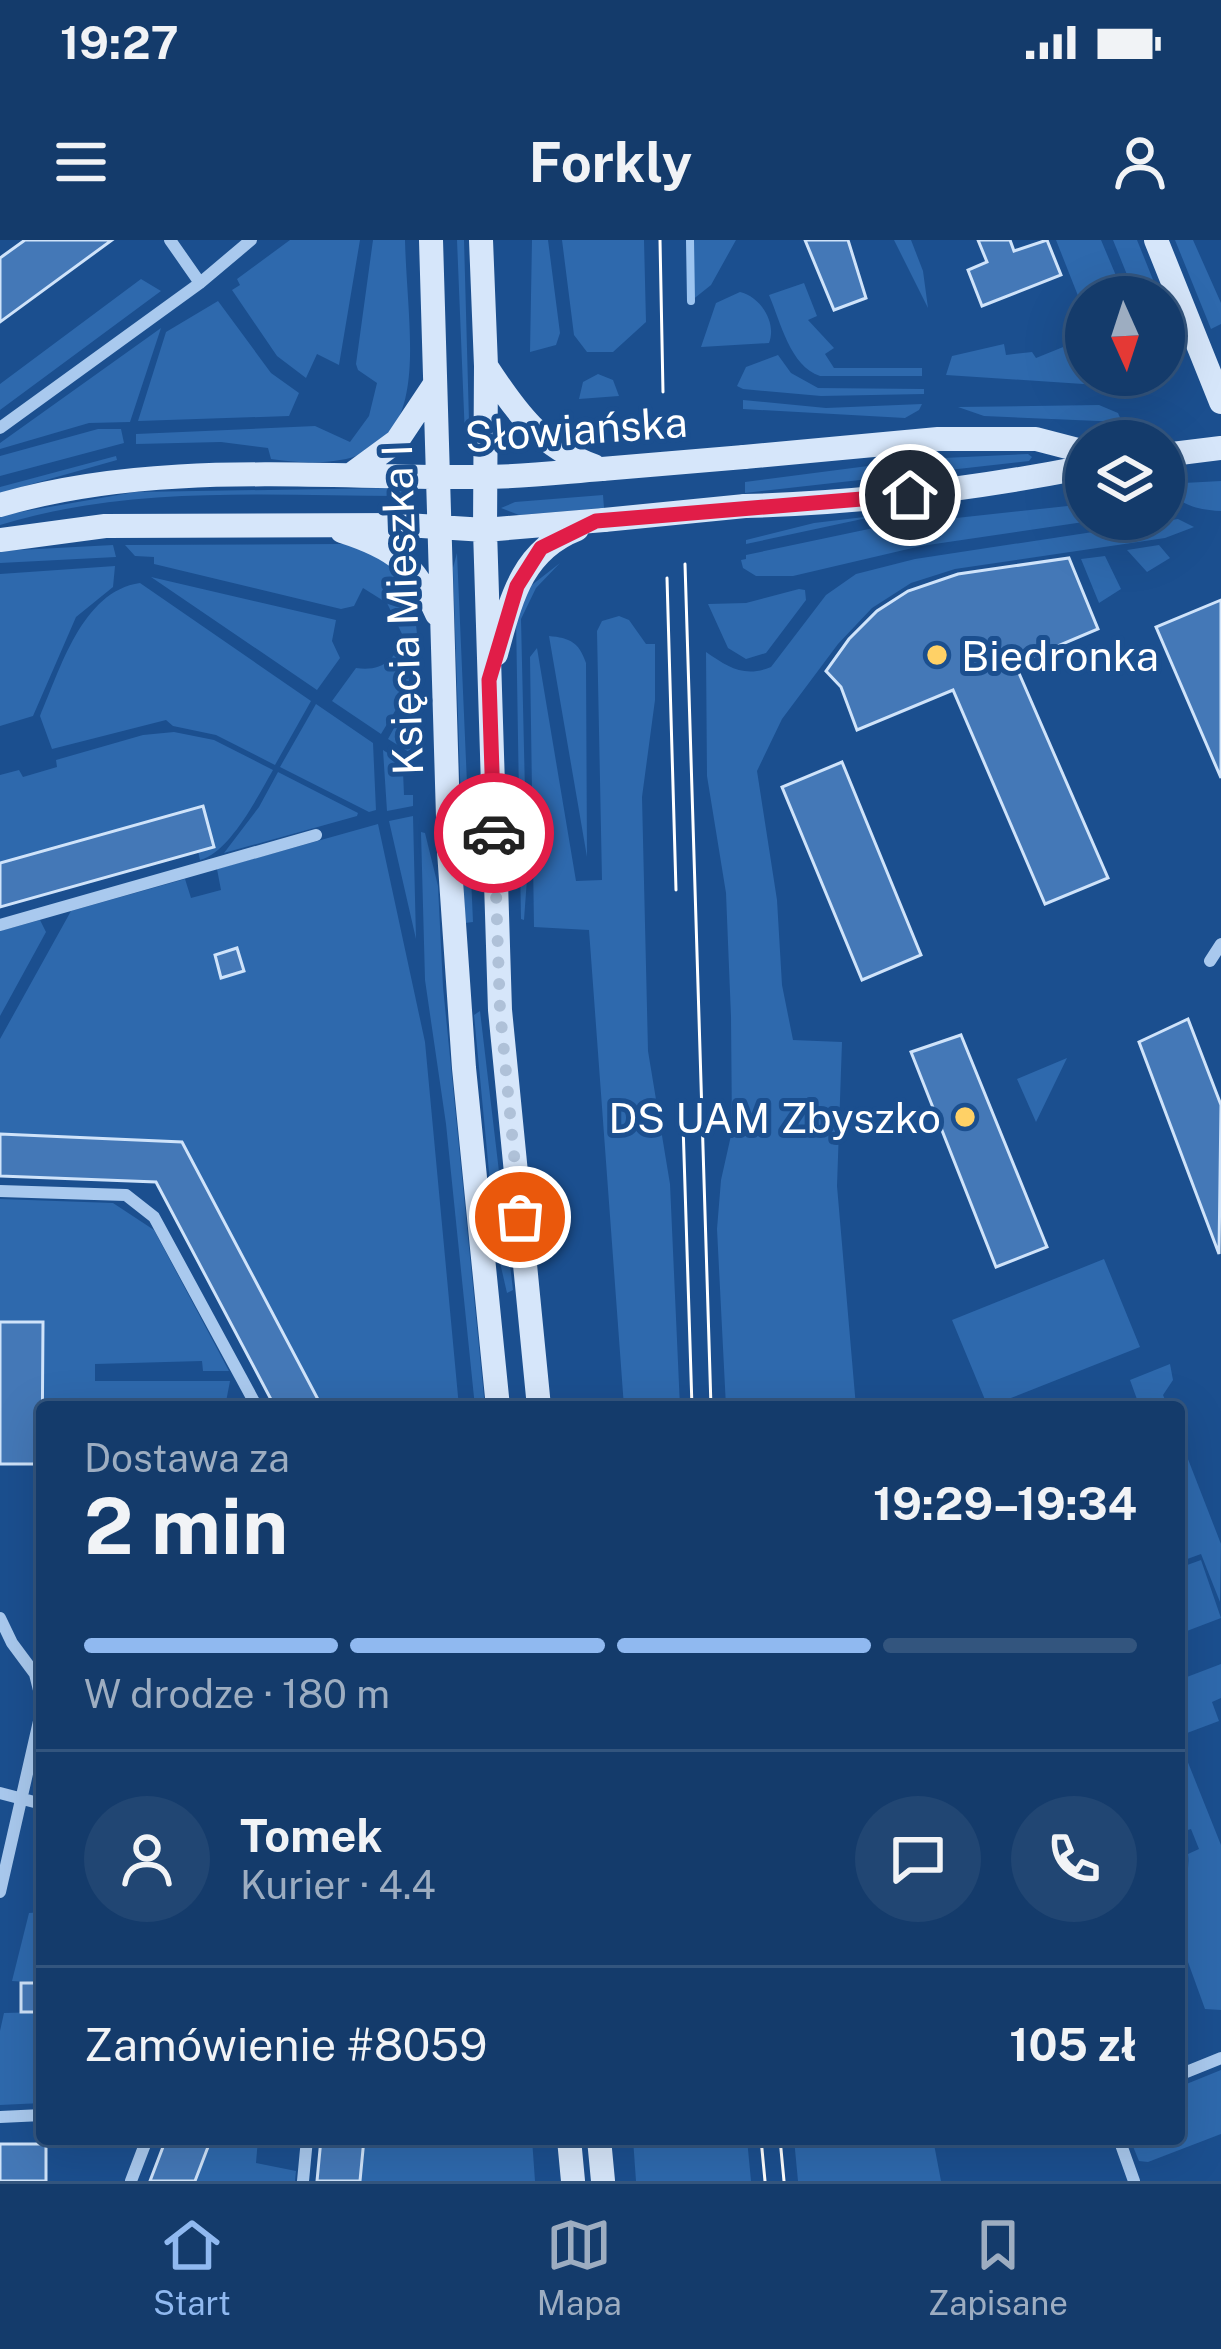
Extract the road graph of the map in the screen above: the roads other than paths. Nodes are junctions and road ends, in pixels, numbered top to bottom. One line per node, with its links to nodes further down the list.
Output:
1 (170, 240): 6 (street)
2 (251, 240): 6 (street)
3 (431, 240): 8 (street, Księcia Mieszka I)
4 (481, 240): 7 (street, Księcia Mieszka I)
5 (1156, 240): 9 (street)
6 (200, 284): 10 (street)
7 (486, 366): 14 (street); 18 (street, Księcia Mieszka I)
8 (434, 385): 16 (street); 17 (street, Księcia Mieszka I)
9 (1221, 403)
10 (0, 428)
11 (1065, 447): 14 (street, Słowiańska, bridge)
12 (1221, 448): 13 (street)
13 (1185, 452)
14 (602, 469): 18 (street, Słowiańska)
15 (1065, 471): 20 (street, bridge)
16 (351, 475): 17 (street, Słowiańska); 19 (street, Słowiańska)
17 (437, 476): 18 (street, Słowiańska); 22 (street, Księcia Mieszka I)
18 (484, 477): 23 (street, Księcia Mieszka I)
19 (0, 506)
20 (600, 521): 23 (street); 26 (street)
21 (322, 525): 22 (street); 24 (street); 25 (street)
22 (439, 527): 23 (street); 25 (street, Księcia Mieszka I)
23 (484, 530): 26 (street, Księcia Mieszka I)
24 (0, 540)
25 (441, 623): 33 (street, Księcia Mieszka I)
26 (489, 680): 34 (street, Księcia Mieszka I)
27 (316, 835): 28 (street)
28 (0, 925)
29 (1221, 944): 30 (street)
30 (1210, 961)
31 (0, 1191): 32 (street)
32 (254, 1401)
33 (497, 1401)
34 (537, 1401)
35 (0, 1618): 36 (street)
36 (36, 1670)
37 (36, 1733): 39 (street)
38 (0, 1793): 39 (street)
39 (22, 1799): 40 (street); 41 (street)
40 (36, 1802)
41 (0, 1892)
42 (1221, 2058): 43 (street)
43 (1185, 2072)
44 (36, 2115): 45 (street)
45 (0, 2117)
46 (144, 2145): 51 (street)
47 (307, 2145): 52 (street)
48 (570, 2145): 53 (street)
49 (600, 2145): 54 (street)
50 (1121, 2145): 55 (street)
51 (130, 2181)
52 (303, 2181)
53 (573, 2181)
54 (603, 2181)
55 (1134, 2181)

